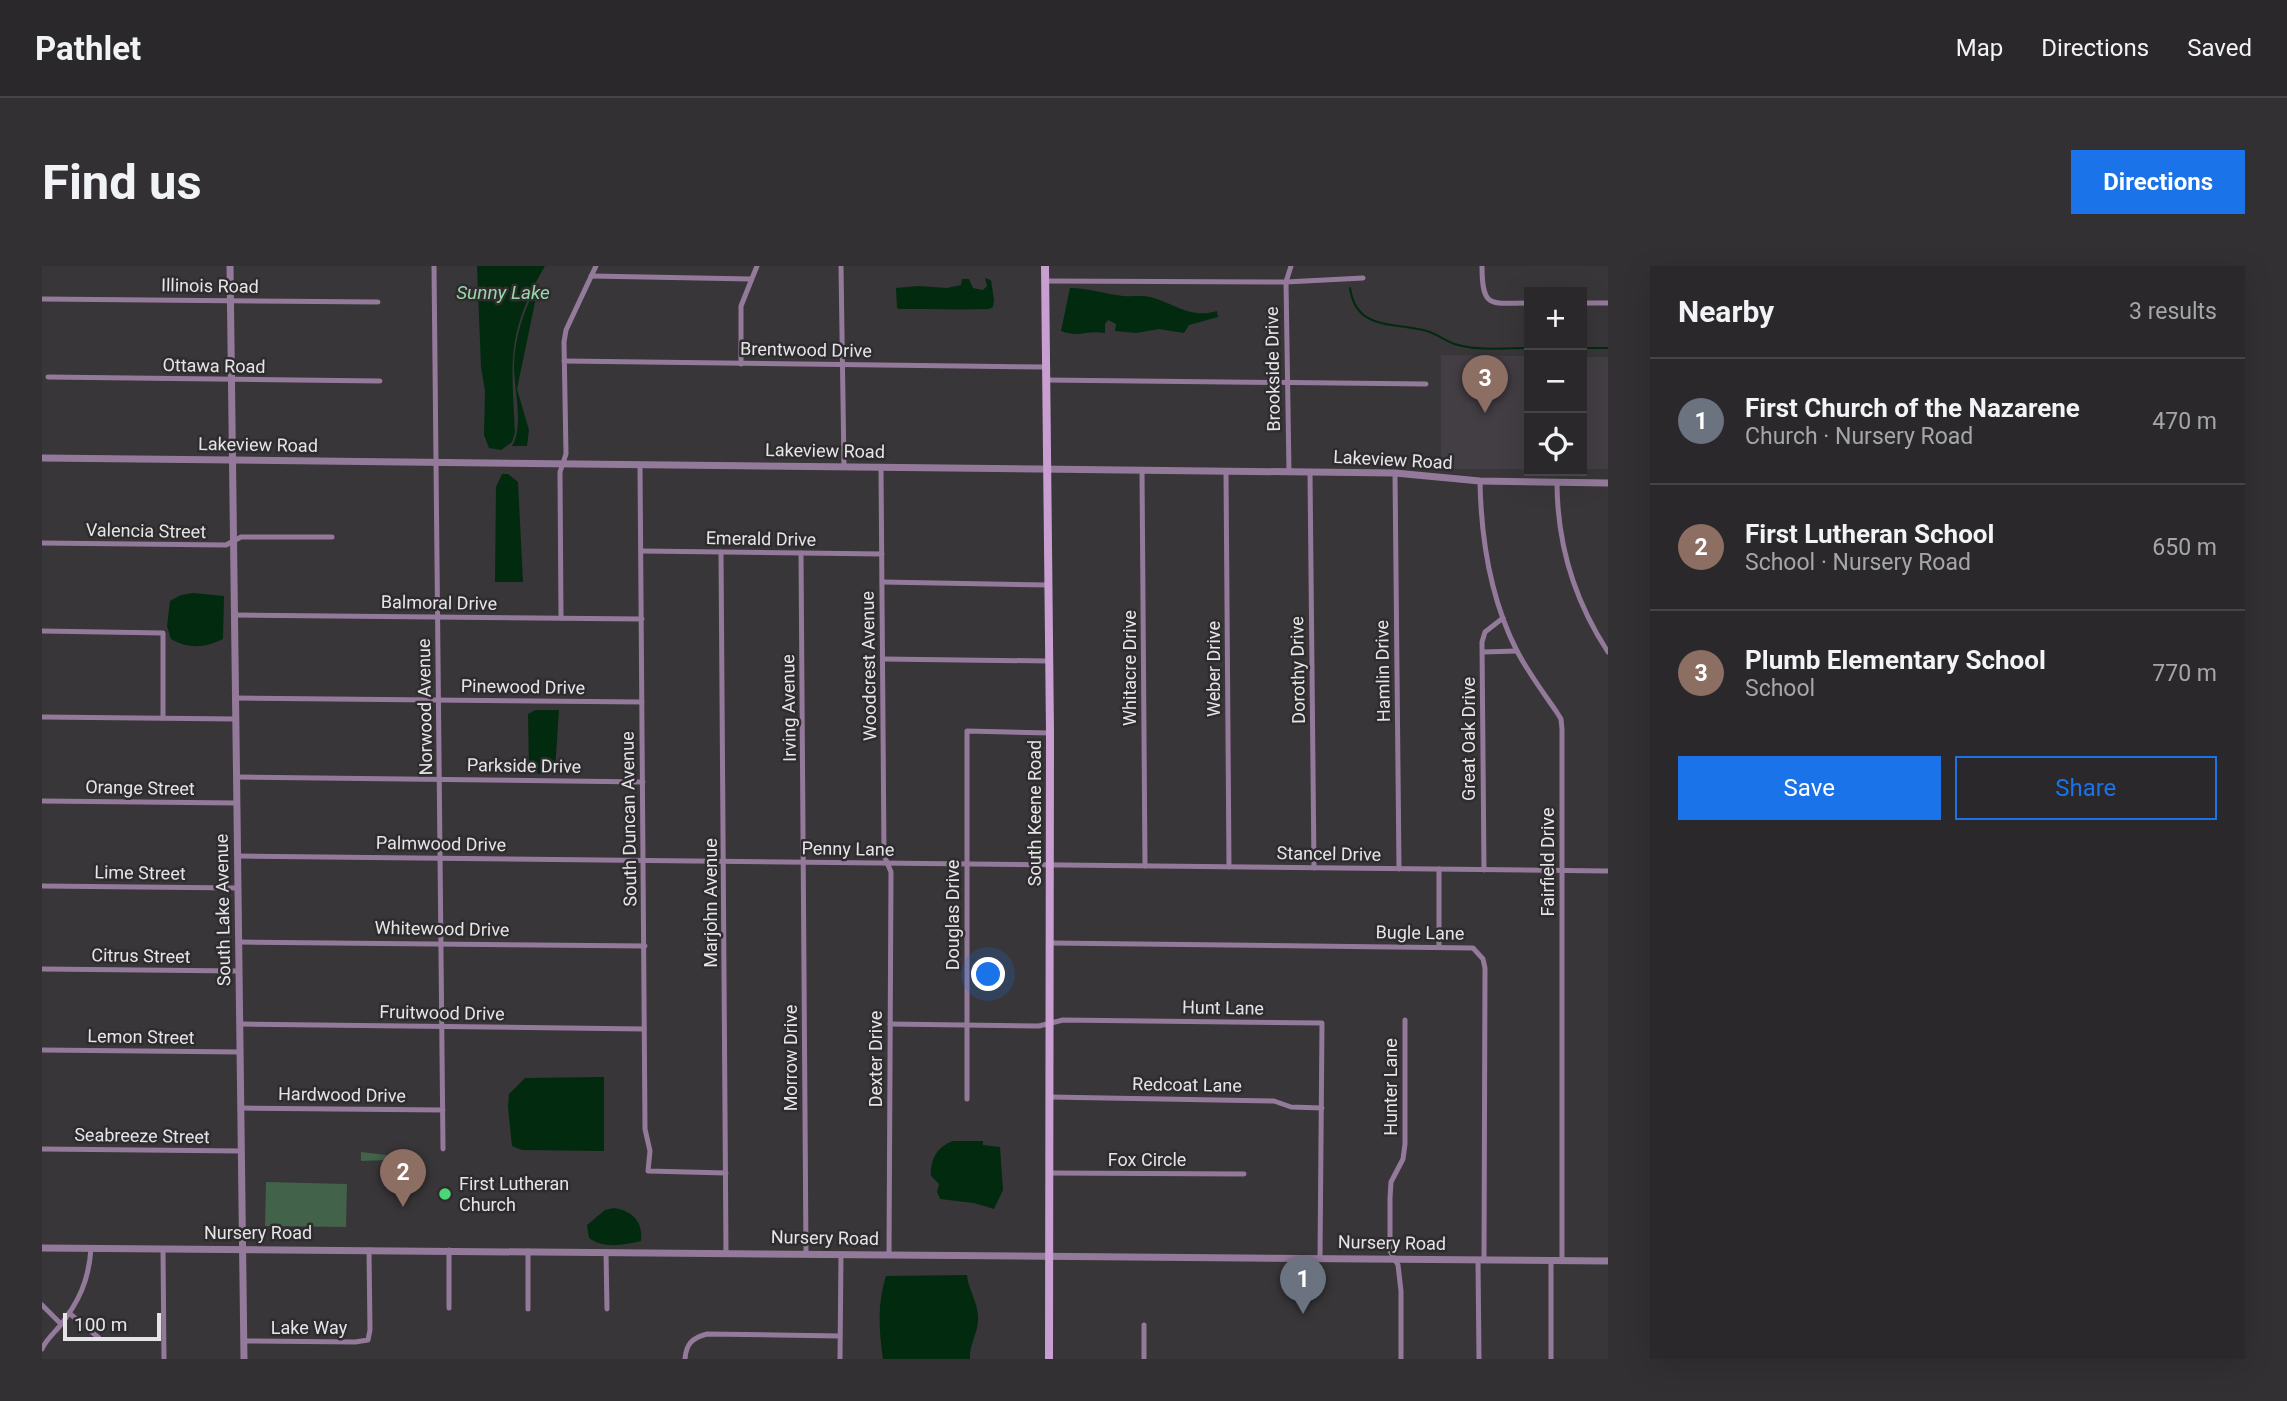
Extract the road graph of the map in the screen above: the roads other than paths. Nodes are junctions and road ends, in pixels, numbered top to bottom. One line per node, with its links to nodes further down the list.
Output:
1 (230, 266): 15 (street, South Lake Avenue)
2 (433, 266): 32 (street, Norwood Avenue)
3 (596, 266): 9 (street)
4 (757, 266): 11 (street)
5 (841, 266): 22 (street)
6 (1045, 266): 12 (main road, South Keene Road)
7 (1291, 266): 13 (street, Brookside Drive)
8 (1482, 266): 17 (street)
9 (591, 276): 11 (street); 20 (street)
10 (1363, 278): 13 (street)
11 (751, 279): 21 (street)
12 (1045, 281): 13 (street); 23 (main road, South Keene Road)
13 (1286, 282): 28 (street, Brookside Drive)
14 (42, 299): 15 (street, Illinois Road)
15 (230, 300): 16 (street, Illinois Road); 25 (street, South Lake Avenue)
16 (378, 302)
17 (1524, 303)
18 (1587, 303): 19 (street)
19 (1608, 303)
20 (564, 361): 21 (street, Brentwood Drive); 33 (street)
21 (741, 363): 22 (street, Brentwood Drive)
22 (843, 365): 23 (street, Brentwood Drive); 35 (street)
23 (1046, 367): 26 (main road, South Keene Road)
24 (48, 377): 25 (street, Ottawa Road)
25 (231, 380): 27 (street, Ottawa Road); 31 (street, South Lake Avenue)
26 (1046, 380): 28 (street); 37 (main road, South Keene Road)
27 (380, 381)
28 (1288, 382): 29 (street); 40 (street, Brookside Drive)
29 (1426, 384)
30 (42, 458): 31 (street, Lakeview Road)
31 (232, 460): 32 (street, Lakeview Road); 47 (street, South Lake Avenue)
32 (435, 462): 33 (street, Lakeview Road); 56 (street, Norwood Avenue)
33 (563, 464): 34 (street, Lakeview Road); 57 (street)
34 (639, 465): 35 (street, Lakeview Road); 49 (street, South Duncan Avenue)
35 (844, 467): 36 (street, Lakeview Road)
36 (881, 468): 37 (street, Lakeview Road); 52 (street, Woodcrest Avenue)
37 (1047, 470): 38 (street, Lakeview Road); 54 (main road, South Keene Road)
38 (1142, 470): 39 (street, Lakeview Road); 86 (street, Whitacre Drive)
39 (1226, 471): 40 (street, Lakeview Road); 87 (street, Weber Drive)
40 (1290, 472): 41 (street, Lakeview Road)
41 (1310, 472): 42 (street, Lakeview Road); 88 (street, Dorothy Drive)
42 (1395, 473): 43 (street, Lakeview Road); 89 (street, Hamlin Drive)
43 (1480, 481): 44 (street, Lakeview Road); 58 (street, Fairfield Drive)
44 (1557, 482): 45 (street, Lakeview Road); 63 (street)
45 (1608, 483)
46 (332, 537): 47 (street, Valencia Street)
47 (234, 541): 48 (street, Valencia Street); 55 (street, South Lake Avenue)
48 (42, 543)
49 (641, 551): 50 (street, Emerald Drive); 59 (street, South Duncan Avenue)
50 (721, 552): 51 (street, Emerald Drive); 81 (street, Marjohn Avenue)
51 (801, 554): 52 (street, Emerald Drive); 82 (street, Irving Avenue)
52 (882, 554): 53 (street, Woodcrest Avenue)
53 (882, 582): 54 (street); 64 (street, Woodcrest Avenue)
54 (1048, 585): 65 (main road, South Keene Road)
55 (235, 614): 56 (street, Balmoral Drive); 66 (street, South Lake Avenue)
56 (438, 617): 57 (street, Balmoral Drive); 67 (street, Norwood Avenue)
57 (561, 618): 59 (street, Balmoral Drive)
58 (1503, 618): 61 (street, Fairfield Drive); 62 (street, Great Oak Drive)
59 (642, 619): 68 (street, South Duncan Avenue)
60 (42, 631): 70 (street)
61 (1517, 651): 62 (street); 92 (street, Fairfield Drive)
62 (1483, 652): 91 (street, Great Oak Drive)
63 (1608, 652)
64 (883, 659): 65 (street); 83 (street, Woodcrest Avenue)
65 (1049, 661): 72 (main road, South Keene Road)
66 (236, 698): 67 (street, Pinewood Drive); 71 (street, South Lake Avenue)
67 (439, 700): 68 (street, Pinewood Drive); 74 (street, Norwood Avenue)
68 (642, 702): 75 (street, South Duncan Avenue)
69 (42, 717): 70 (street)
70 (163, 718): 71 (street)
71 (236, 719): 73 (street, South Lake Avenue)
72 (1050, 733): 84 (street, Douglas Drive); 85 (main road, South Keene Road)
73 (237, 777): 74 (street, Parkside Drive); 77 (street, South Lake Avenue)
74 (440, 779): 75 (street, Parkside Drive); 79 (street, Norwood Avenue)
75 (643, 782): 80 (street, South Duncan Avenue)
76 (42, 801): 77 (street, Orange Street)
77 (237, 803): 78 (street, South Lake Avenue)
78 (238, 856): 79 (street, Palmwood Drive); 95 (street, South Lake Avenue)
79 (441, 858): 80 (street, Palmwood Drive); 97 (street, Norwood Avenue)
80 (644, 860): 81 (street, Penny Lane); 99 (street, South Duncan Avenue)
81 (724, 861): 82 (street, Penny Lane); 120 (street, Marjohn Avenue)
82 (805, 862): 83 (street, Penny Lane); 132 (street, Morrow Drive)
83 (887, 864): 84 (street, Penny Lane); 106 (street, Dexter Drive)
84 (968, 864): 85 (street, Penny Lane); 107 (street, Douglas Drive)
85 (1051, 865): 86 (street, Stancel Drive); 98 (main road, South Keene Road)
86 (1145, 866): 87 (street, Stancel Drive)
87 (1229, 867): 88 (street, Stancel Drive)
88 (1314, 868): 89 (street, Stancel Drive)
89 (1399, 869): 90 (street, Stancel Drive)
90 (1439, 869): 91 (street, Stancel Drive); 100 (street)
91 (1484, 870): 92 (street, Stancel Drive)
92 (1562, 870): 93 (street, Stancel Drive); 140 (street, Fairfield Drive)
93 (1608, 871)
94 (42, 886): 95 (street, Lime Street)
95 (238, 888): 96 (street, South Lake Avenue)
96 (239, 942): 97 (street, Whitewood Drive); 102 (street, South Lake Avenue)
97 (441, 943): 99 (street, Whitewood Drive); 108 (street, Norwood Avenue)
98 (1051, 943): 100 (street, Bugle Lane); 104 (main road, South Keene Road)
99 (645, 946): 109 (street, South Duncan Avenue)
100 (1439, 947): 138 (street, Bugle Lane)
101 (42, 969): 102 (street, Citrus Street)
102 (239, 971): 105 (street, South Lake Avenue)
103 (1405, 1020): 137 (street, Hunter Lane)
104 (1050, 1023): 107 (street, Hunt Lane); 112 (main road, South Keene Road); 115 (street, Hunt Lane)
105 (240, 1024): 108 (street, Fruitwood Drive); 111 (street, South Lake Avenue)
106 (890, 1024): 107 (street, Hunt Lane); 134 (street, Dexter Drive)
107 (967, 1024): 113 (street, Douglas Drive)
108 (442, 1027): 109 (street, Fruitwood Drive); 116 (street, Norwood Avenue)
109 (645, 1029): 120 (street, South Duncan Avenue)
110 (42, 1050): 111 (street, Lemon Street)
111 (240, 1052): 114 (street, South Lake Avenue)
112 (1050, 1097): 115 (street, Redcoat Lane); 121 (main road, South Keene Road)
113 (967, 1099)
114 (241, 1108): 116 (street, Hardwood Drive); 119 (street, South Lake Avenue)
115 (1322, 1108): 136 (street, Hunt Lane)
116 (443, 1110): 118 (street, Norwood Avenue)
117 (42, 1149): 119 (street, Seabreeze Street)
118 (443, 1149)
119 (242, 1151): 126 (street, South Lake Avenue)
120 (726, 1173): 131 (street, Marjohn Avenue)
121 (1050, 1173): 122 (street, Fox Circle); 135 (main road, South Keene Road)
122 (1244, 1174)
123 (42, 1248): 124 (street, Nursery Road)
124 (91, 1248): 125 (street, Nursery Road); 146 (street)
125 (163, 1249): 126 (street, Nursery Road); 153 (street)
126 (243, 1249): 127 (street, Nursery Road); 151 (street, South Lake Avenue)
127 (369, 1249): 128 (street, Nursery Road); 151 (street, Lake Way)
128 (449, 1250): 129 (street, Nursery Road); 143 (street)
129 (528, 1251): 130 (street, Nursery Road); 144 (street)
130 (606, 1252): 131 (street, Nursery Road); 145 (street)
131 (726, 1253): 132 (street, Nursery Road)
132 (806, 1254): 133 (street, Nursery Road)
133 (841, 1254): 134 (street, Nursery Road); 149 (street)
134 (889, 1255): 135 (street, Nursery Road)
135 (1050, 1255): 136 (street, Nursery Road); 157 (main road, South Keene Road)
136 (1321, 1258): 137 (street, Nursery Road)
137 (1393, 1259): 138 (street, Nursery Road); 159 (street, Hunter Lane)
138 (1481, 1260): 139 (street, Nursery Road); 160 (street)
139 (1551, 1261): 140 (street, Nursery Road); 161 (street)
140 (1562, 1261): 141 (street, Nursery Road)
141 (1608, 1261)
142 (42, 1305): 147 (street)
143 (449, 1308)
144 (528, 1309)
145 (607, 1309)
146 (69, 1313): 147 (street); 150 (street)
147 (61, 1324): 152 (street)
148 (1144, 1325): 158 (street)
149 (840, 1336): 155 (street); 156 (street)
150 (99, 1338)
151 (244, 1341): 154 (street, South Lake Avenue)
152 (42, 1349)
153 (164, 1359)
154 (244, 1359)
155 (685, 1359)
156 (840, 1359)
157 (1049, 1359)
158 (1144, 1359)
159 (1401, 1359)
160 (1479, 1359)
161 (1551, 1359)

